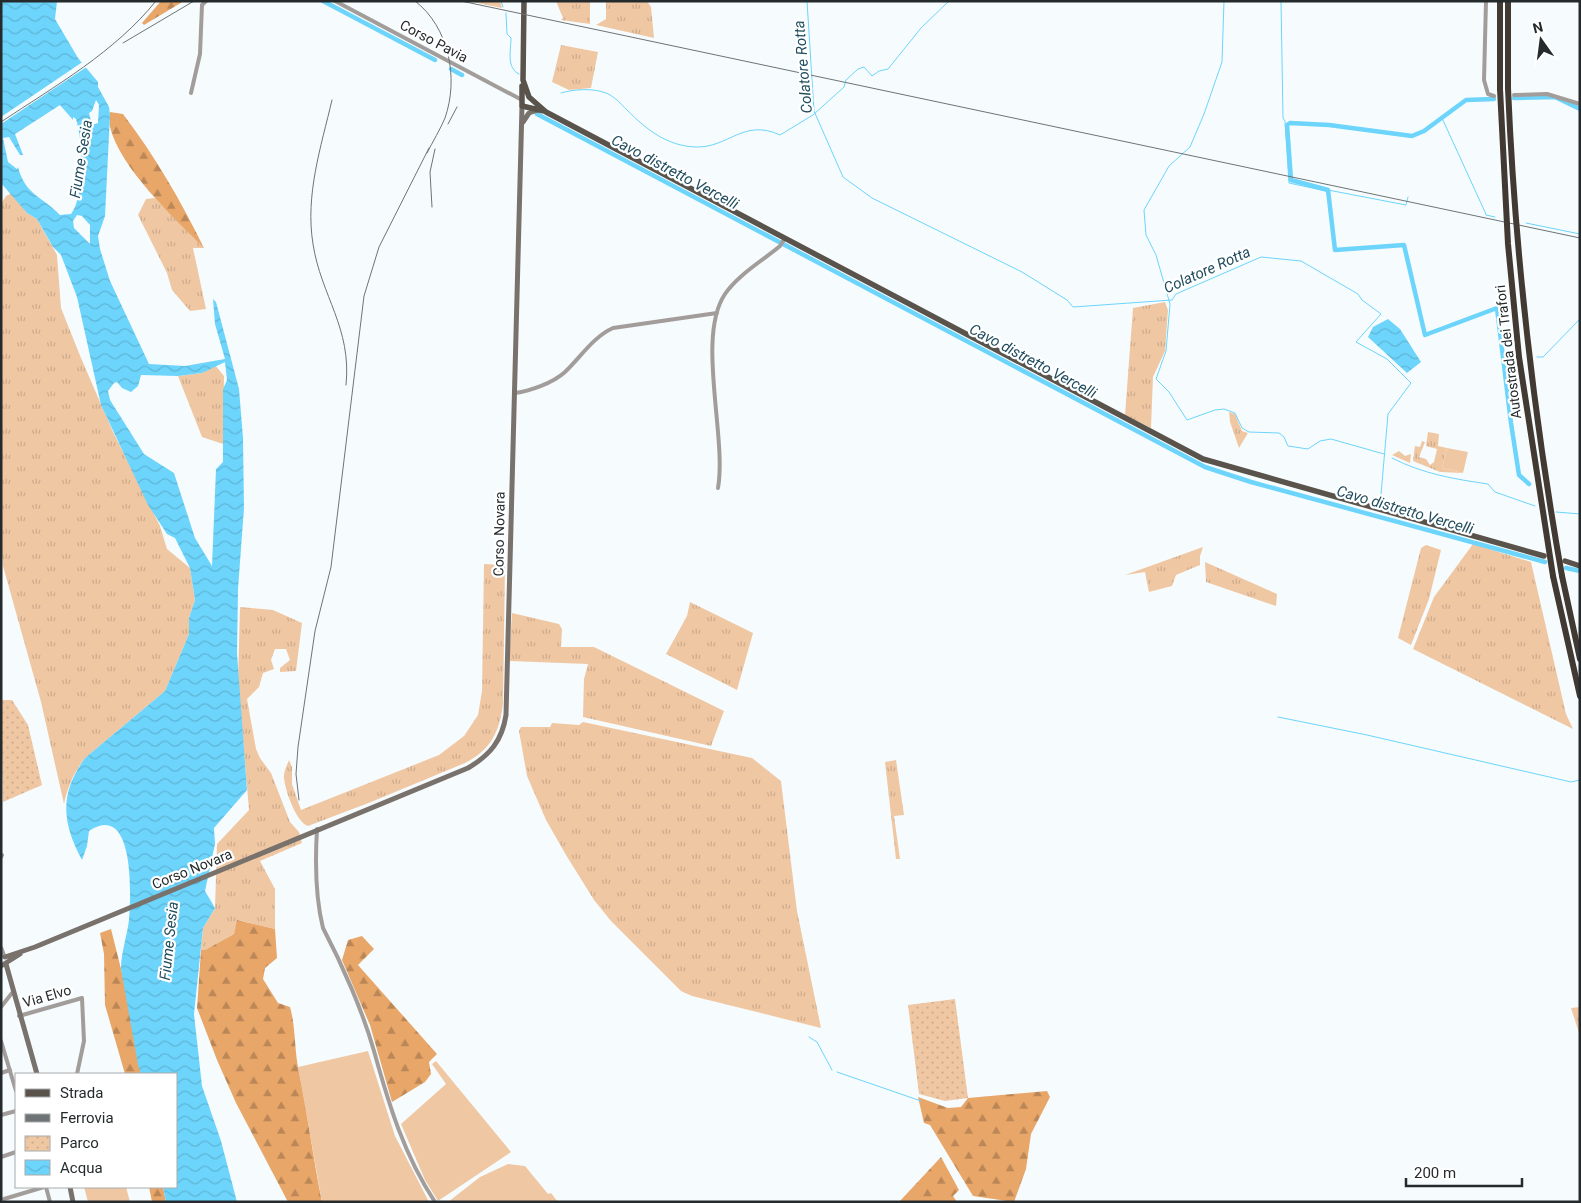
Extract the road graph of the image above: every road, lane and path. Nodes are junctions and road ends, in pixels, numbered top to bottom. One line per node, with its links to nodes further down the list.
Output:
1 (206, 1): 8 (street)
2 (335, 1): 11 (street, Corso Pavia)
3 (524, 1): 7 (main road, Corso Novara)
4 (1486, 1): 10 (street)
5 (1500, 1): 23 (highway, Autostrada dei Trafori, bridge)
6 (1508, 1): 22 (highway, Autostrada dei Trafori, bridge)
7 (523, 80): 11 (main road, Corso Novara); 13 (main road)
8 (191, 93)
9 (1514, 95): 12 (street)
10 (1494, 96)
11 (522, 103): 13 (main road); 14 (main road, Corso Novara)
12 (1580, 104)
13 (537, 107): 14 (main road); 15 (main road)
14 (522, 125): 17 (main road, Corso Novara)
15 (785, 239): 16 (street); 19 (main road)
16 (717, 314): 17 (street); 18 (street)
17 (515, 393): 24 (main road, Corso Novara)
18 (718, 488)
19 (1544, 556)
20 (1565, 561): 21 (main road)
21 (1580, 566)
22 (1580, 659)
23 (1580, 696)
24 (317, 830): 26 (main road, Corso Novara); 48 (street)
25 (1, 948): 27 (street)
26 (22, 952): 27 (main road); 28 (main road)
27 (3, 956): 28 (main road)
28 (4, 965): 29 (main road)
29 (12, 993): 30 (street); 31 (main road)
30 (1, 1007)
31 (19, 1016): 35 (main road); 36 (street, Via Elvo)
32 (1, 1040): 33 (street)
33 (10, 1070): 34 (street); 37 (street)
34 (1, 1073)
35 (37, 1073)
36 (77, 1073)
37 (15, 1088)
38 (15, 1111): 39 (street)
39 (1, 1115)
40 (15, 1152): 41 (street)
41 (1, 1157)
42 (42, 1188): 45 (street)
43 (45, 1188): 46 (street)
44 (70, 1188): 47 (main road)
45 (4, 1199)
46 (50, 1202)
47 (73, 1202)
48 (435, 1202)

